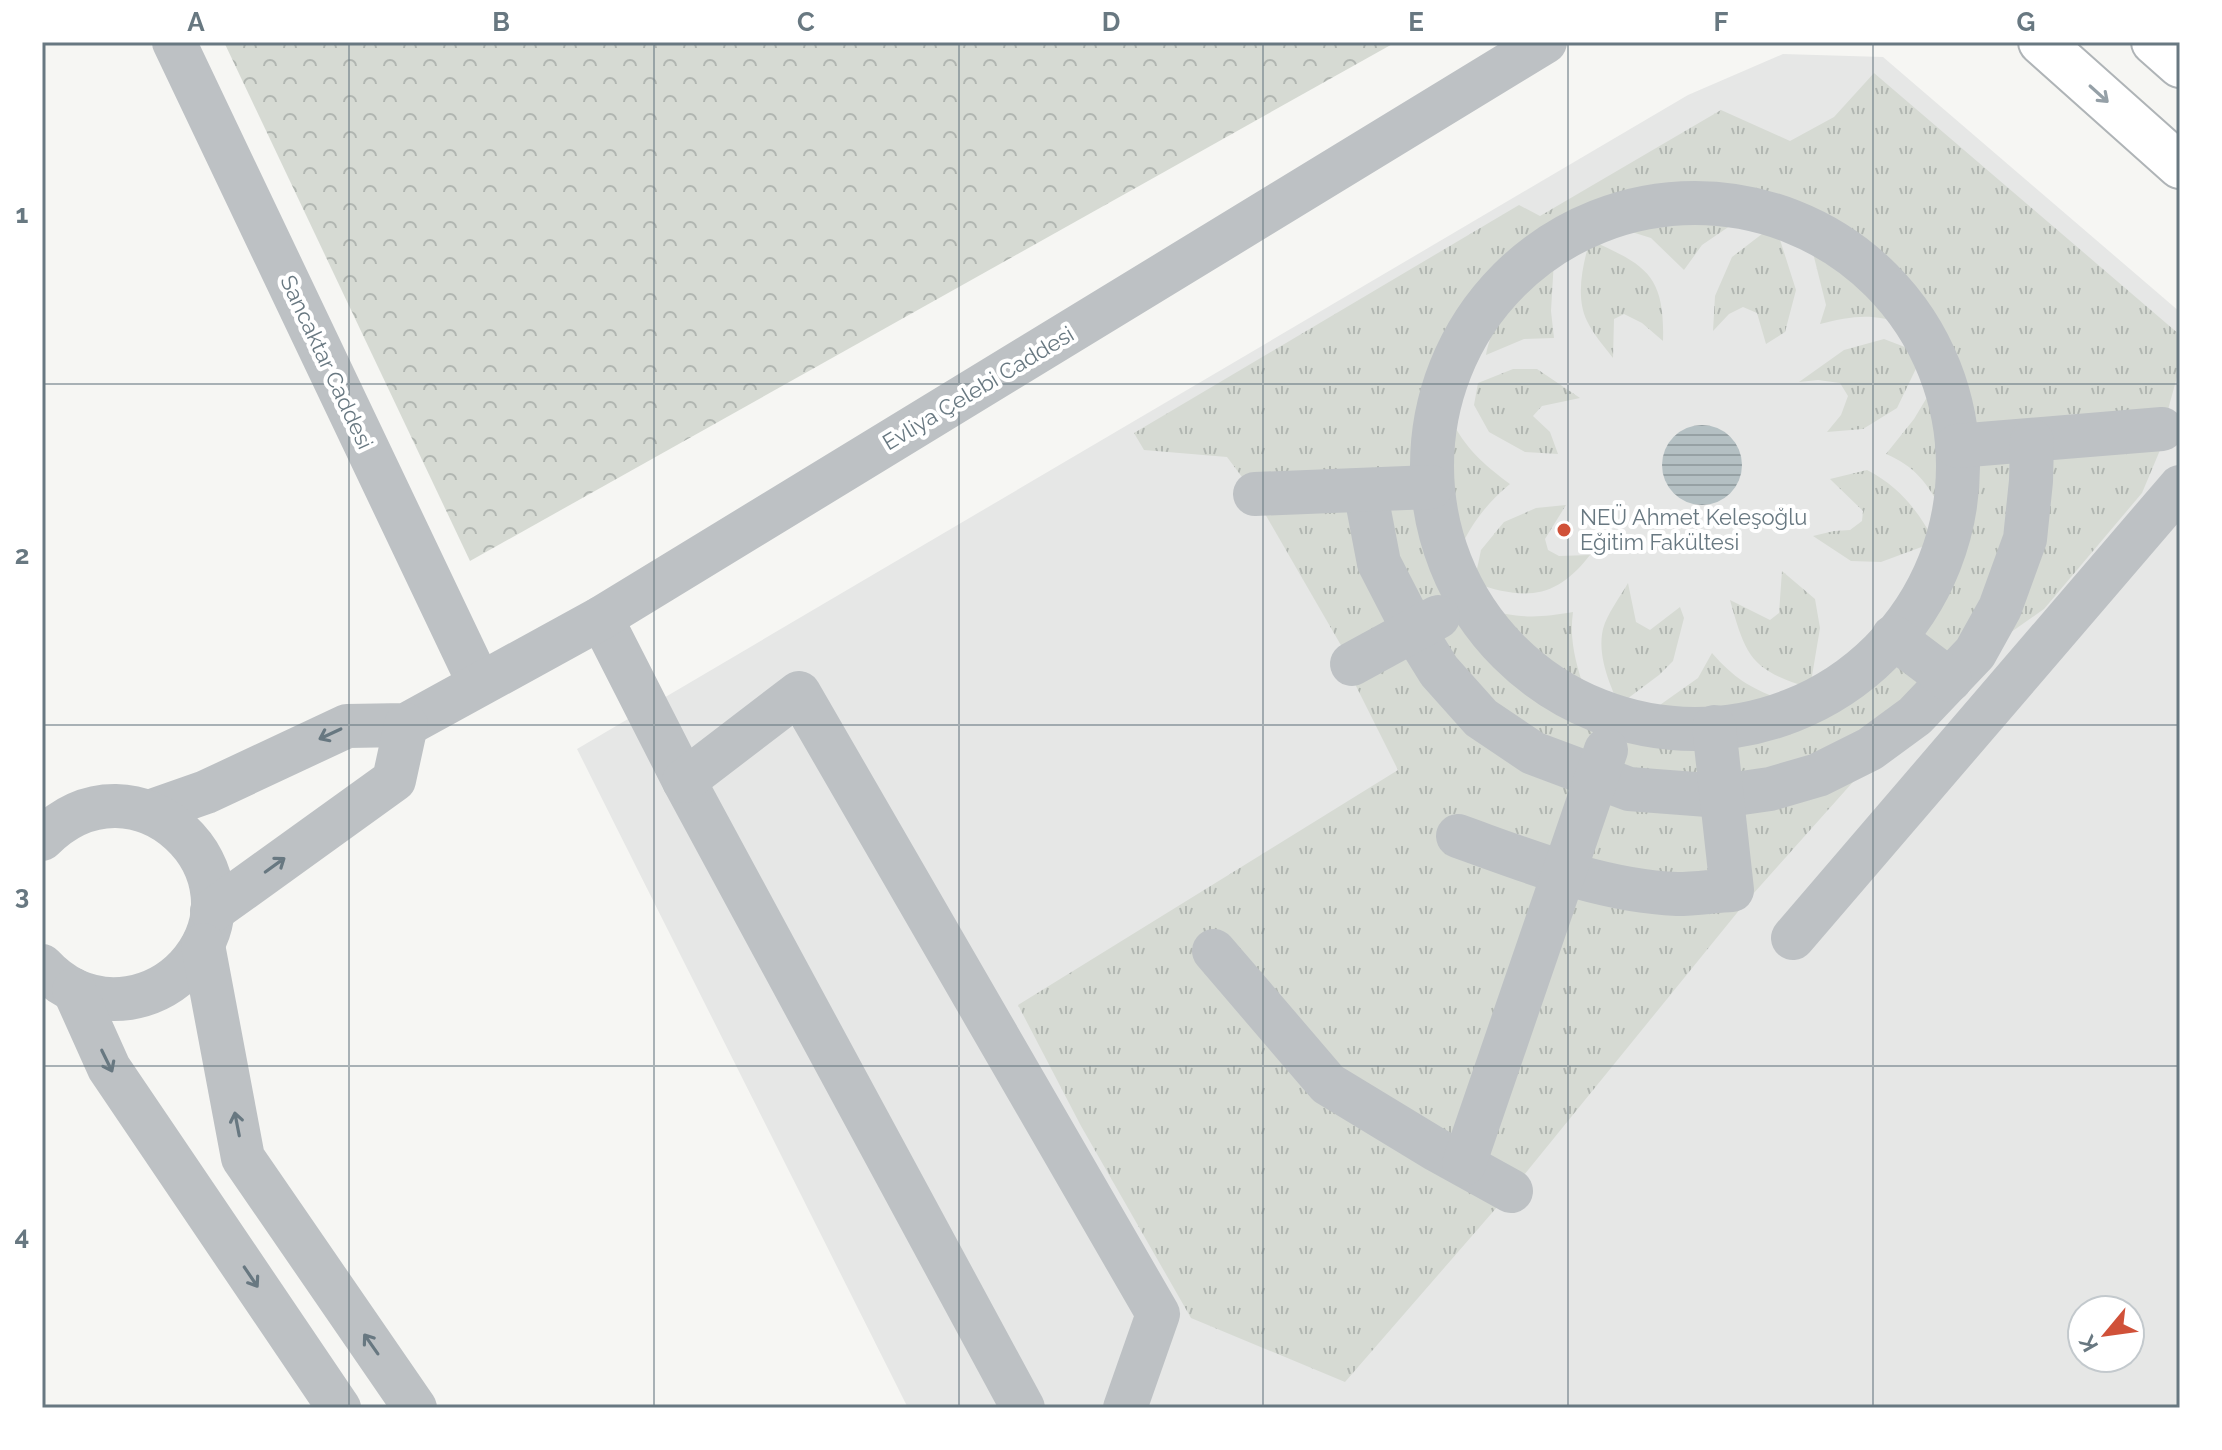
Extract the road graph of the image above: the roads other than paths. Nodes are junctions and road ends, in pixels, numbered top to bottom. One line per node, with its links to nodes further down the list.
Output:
1 (174, 42): 20 (street, Sancaktar Caddesi)
2 (1545, 42): 15 (street, Evliya Çelebi Caddesi)
3 (2041, 42): 6 (main road, one-way to 6)
4 (2154, 42): 5 (main road)
5 (2180, 65)
6 (2180, 166)
7 (2162, 429): 8 (street)
8 (2032, 441): 9 (street); 19 (street)
9 (1957, 446): 10 (street); 17 (street)
10 (1431, 487): 12 (street); 14 (street)
11 (2180, 487): 32 (street)
12 (1365, 490): 13 (street); 16 (street)
13 (1255, 494)
14 (1465, 603): 16 (street); 21 (street)
15 (601, 618): 20 (street, Evliya Çelebi Caddesi); 25 (street)
16 (1413, 629): 18 (street); 24 (street)
17 (1893, 637): 19 (street); 23 (street)
18 (1352, 664)
19 (1950, 680): 26 (street)
20 (479, 683): 22 (street, Evliya Çelebi Caddesi)
21 (1614, 721): 23 (street); 24 (street)
22 (406, 725): 27 (street, Evliya Çelebi Caddesi, one-way to 27); 31 (street, one-way to 22)
23 (1714, 727): 26 (street)
24 (1598, 777): 26 (street); 30 (street)
25 (684, 781): 39 (street); 40 (street)
26 (1721, 796): 30 (street)
27 (149, 812): 29 (street); 31 (street)
28 (1458, 836): 30 (street)
29 (42, 837)
30 (1563, 873): 35 (street)
31 (208, 928): 34 (street); 38 (street, one-way to 31)
32 (1793, 938)
33 (1214, 951): 35 (street)
34 (54, 979): 37 (street, one-way to 37)
35 (1464, 1164): 36 (street)
36 (1511, 1191)
37 (339, 1408)
38 (415, 1408)
39 (1023, 1408)
40 (1125, 1408)

